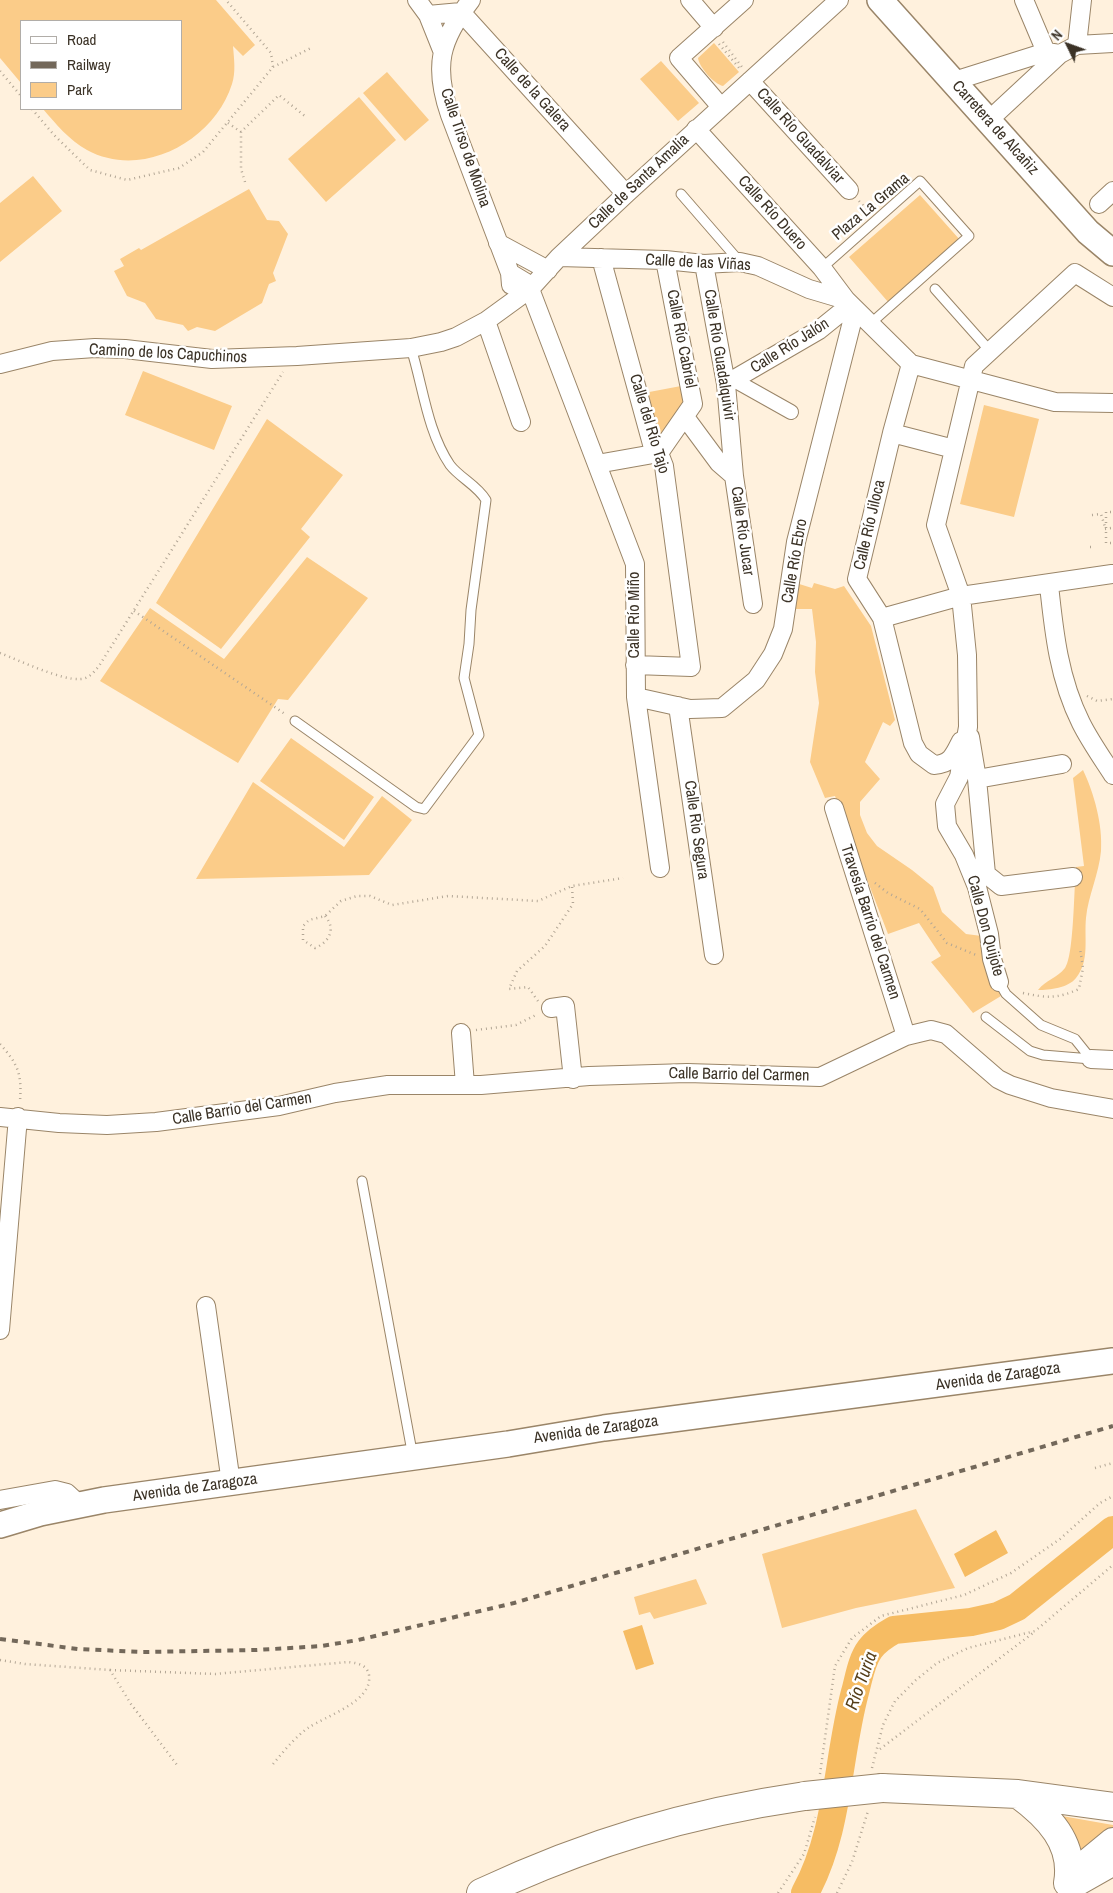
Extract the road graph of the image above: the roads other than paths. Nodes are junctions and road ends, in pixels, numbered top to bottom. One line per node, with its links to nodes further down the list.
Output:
1 (417, 0): 10 (street)
2 (690, 0): 11 (street)
3 (700, 0): 11 (street)
4 (744, 0): 11 (street)
5 (839, 0): 16 (street, Calle de Santa Amalia)
6 (880, 0): 17 (main road, Carretera de Alcañiz)
7 (1024, 0): 15 (street)
8 (1082, 0): 13 (street)
9 (466, 6): 10 (street); 14 (street, Calle Tirso de Molina); 23 (street, Calle de la Galera)
10 (428, 15): 14 (street)
11 (714, 28): 18 (street)
12 (1113, 43): 13 (street)
13 (1077, 45): 15 (street)
14 (442, 50): 26 (street, Calle Tirso de Molina)
15 (1053, 53): 17 (street); 19 (street)
16 (750, 81): 18 (street, Calle de Santa Amalia); 21 (street, Calle Río Guadalviar)
17 (954, 82): 19 (main road, Carretera de Alcañiz)
18 (721, 107): 20 (street, Calle de Santa Amalia)
19 (989, 120): 27 (main road, Carretera de Alcañiz)
20 (696, 129): 23 (street, Calle de Santa Amalia); 33 (street, Calle Río Duero)
21 (849, 190)
22 (1113, 191): 25 (street)
23 (626, 194): 31 (street, Calle de Santa Amalia)
24 (681, 194): 30 (lane)
25 (1099, 204)
26 (498, 243): 31 (street); 34 (street, Calle Tirso de Molina)
27 (1113, 253)
28 (601, 258): 29 (street, Calle de las Viñas); 31 (street); 54 (street, Calle del Río Tajo)
29 (665, 260): 32 (street, Calle de las Viñas); 50 (street, Calle Río Cabriel)
30 (740, 262): 32 (street, Calle de las Viñas); 39 (street, Calle de las Viñas)
31 (554, 264): 35 (street, Calle de Santa Amalia)
32 (704, 264): 47 (street, Calle Río Guadalquivir)
33 (822, 268): 39 (street, Calle Río Duero); 41 (lane, Plaza La Grama)
34 (510, 273): 35 (street); 38 (street, Calle Tirso de Molina)
35 (530, 289): 38 (street, Calle de Santa Amalia); 55 (street, Calle Río Miño)
36 (935, 290): 43 (lane)
37 (1113, 297): 43 (street, Calle Don Quijote)
38 (513, 302): 40 (street, Calle de Santa Amalia)
39 (850, 305): 41 (street, Calle de las Viñas); 47 (street, Calle Río Jalón); 64 (street, Calle Río Ebro)
40 (486, 321): 42 (street, Calle de Santa Amalia); 51 (street)
41 (870, 324): 45 (street, Calle de las Viñas)
42 (419, 346): 44 (street, Camino de los Capuchinos); 65 (lane)
43 (991, 352): 46 (street, Calle Don Quijote)
44 (0, 364)
45 (911, 364): 46 (street, Calle de las Viñas); 52 (street, Calle Río Jiloca)
46 (970, 380): 48 (street, Calle de las Viñas); 53 (street, Calle Don Quijote)
47 (730, 382): 49 (street); 56 (street, Calle Río Guadalquivir)
48 (1113, 403)
49 (791, 412)
50 (685, 417): 54 (street, Calle Río Cabriel); 56 (street, Calle Río Jucar)
51 (521, 422)
52 (892, 432): 53 (street); 61 (street, Calle Río Jiloca)
53 (954, 449): 59 (street, Calle Don Quijote)
54 (660, 453): 55 (street); 62 (street, Calle del Río Tajo)
55 (598, 464): 62 (street, Calle Río Miño)
56 (734, 476): 60 (street, Calle Río Jucar)
57 (1112, 574): 58 (street)
58 (1049, 585): 59 (street); 68 (street)
59 (961, 596): 61 (street); 66 (street, Calle Don Quijote)
60 (753, 604)
61 (882, 618): 66 (street, Calle Río Jiloca)
62 (635, 665): 63 (street, Calle Río Miño)
63 (636, 697): 64 (street, Calle Río Ebro); 71 (street, Calle Río Miño)
64 (678, 706): 73 (street, Calle Rio Segura)
65 (295, 721)
66 (968, 727): 69 (street, Calle Don Quijote); 74 (street, Calle Don Quijote)
67 (1062, 764): 69 (street)
68 (1113, 775)
69 (977, 779): 72 (street, Calle Don Quijote)
70 (834, 808): 78 (street, Travesía Barrio del Carmen)
71 (660, 868)
72 (1073, 877)
73 (714, 954)
74 (999, 982): 79 (lane, Calle Don Quijote)
75 (550, 1008): 81 (street)
76 (986, 1017): 79 (lane)
77 (461, 1033): 82 (street)
78 (906, 1036): 81 (street, Calle Barrio del Carmen); 83 (street, Calle Barrio del Carmen)
79 (1091, 1059): 80 (street)
80 (1113, 1060)
81 (573, 1078): 82 (street, Calle Barrio del Carmen)
82 (466, 1085): 85 (street, Calle Barrio del Carmen)
83 (1113, 1109)
84 (0, 1117): 85 (street)
85 (18, 1117): 88 (street)
86 (362, 1182): 90 (lane)
87 (206, 1306): 91 (street)
88 (0, 1330)
89 (1113, 1361): 90 (main road, Avenida de Zaragoza)
90 (413, 1457): 91 (main road, Avenida de Zaragoza)
91 (231, 1483): 93 (main road, Avenida de Zaragoza)
92 (0, 1500): 93 (street)
93 (80, 1505): 94 (main road, Avenida de Zaragoza)
94 (0, 1525)
95 (1018, 1794): 96 (highway); 99 (highway); 100 (highway, bridge)
96 (1113, 1807)
97 (1113, 1842): 99 (highway)
98 (1113, 1867): 99 (street)
99 (1065, 1890)
100 (481, 1893)

